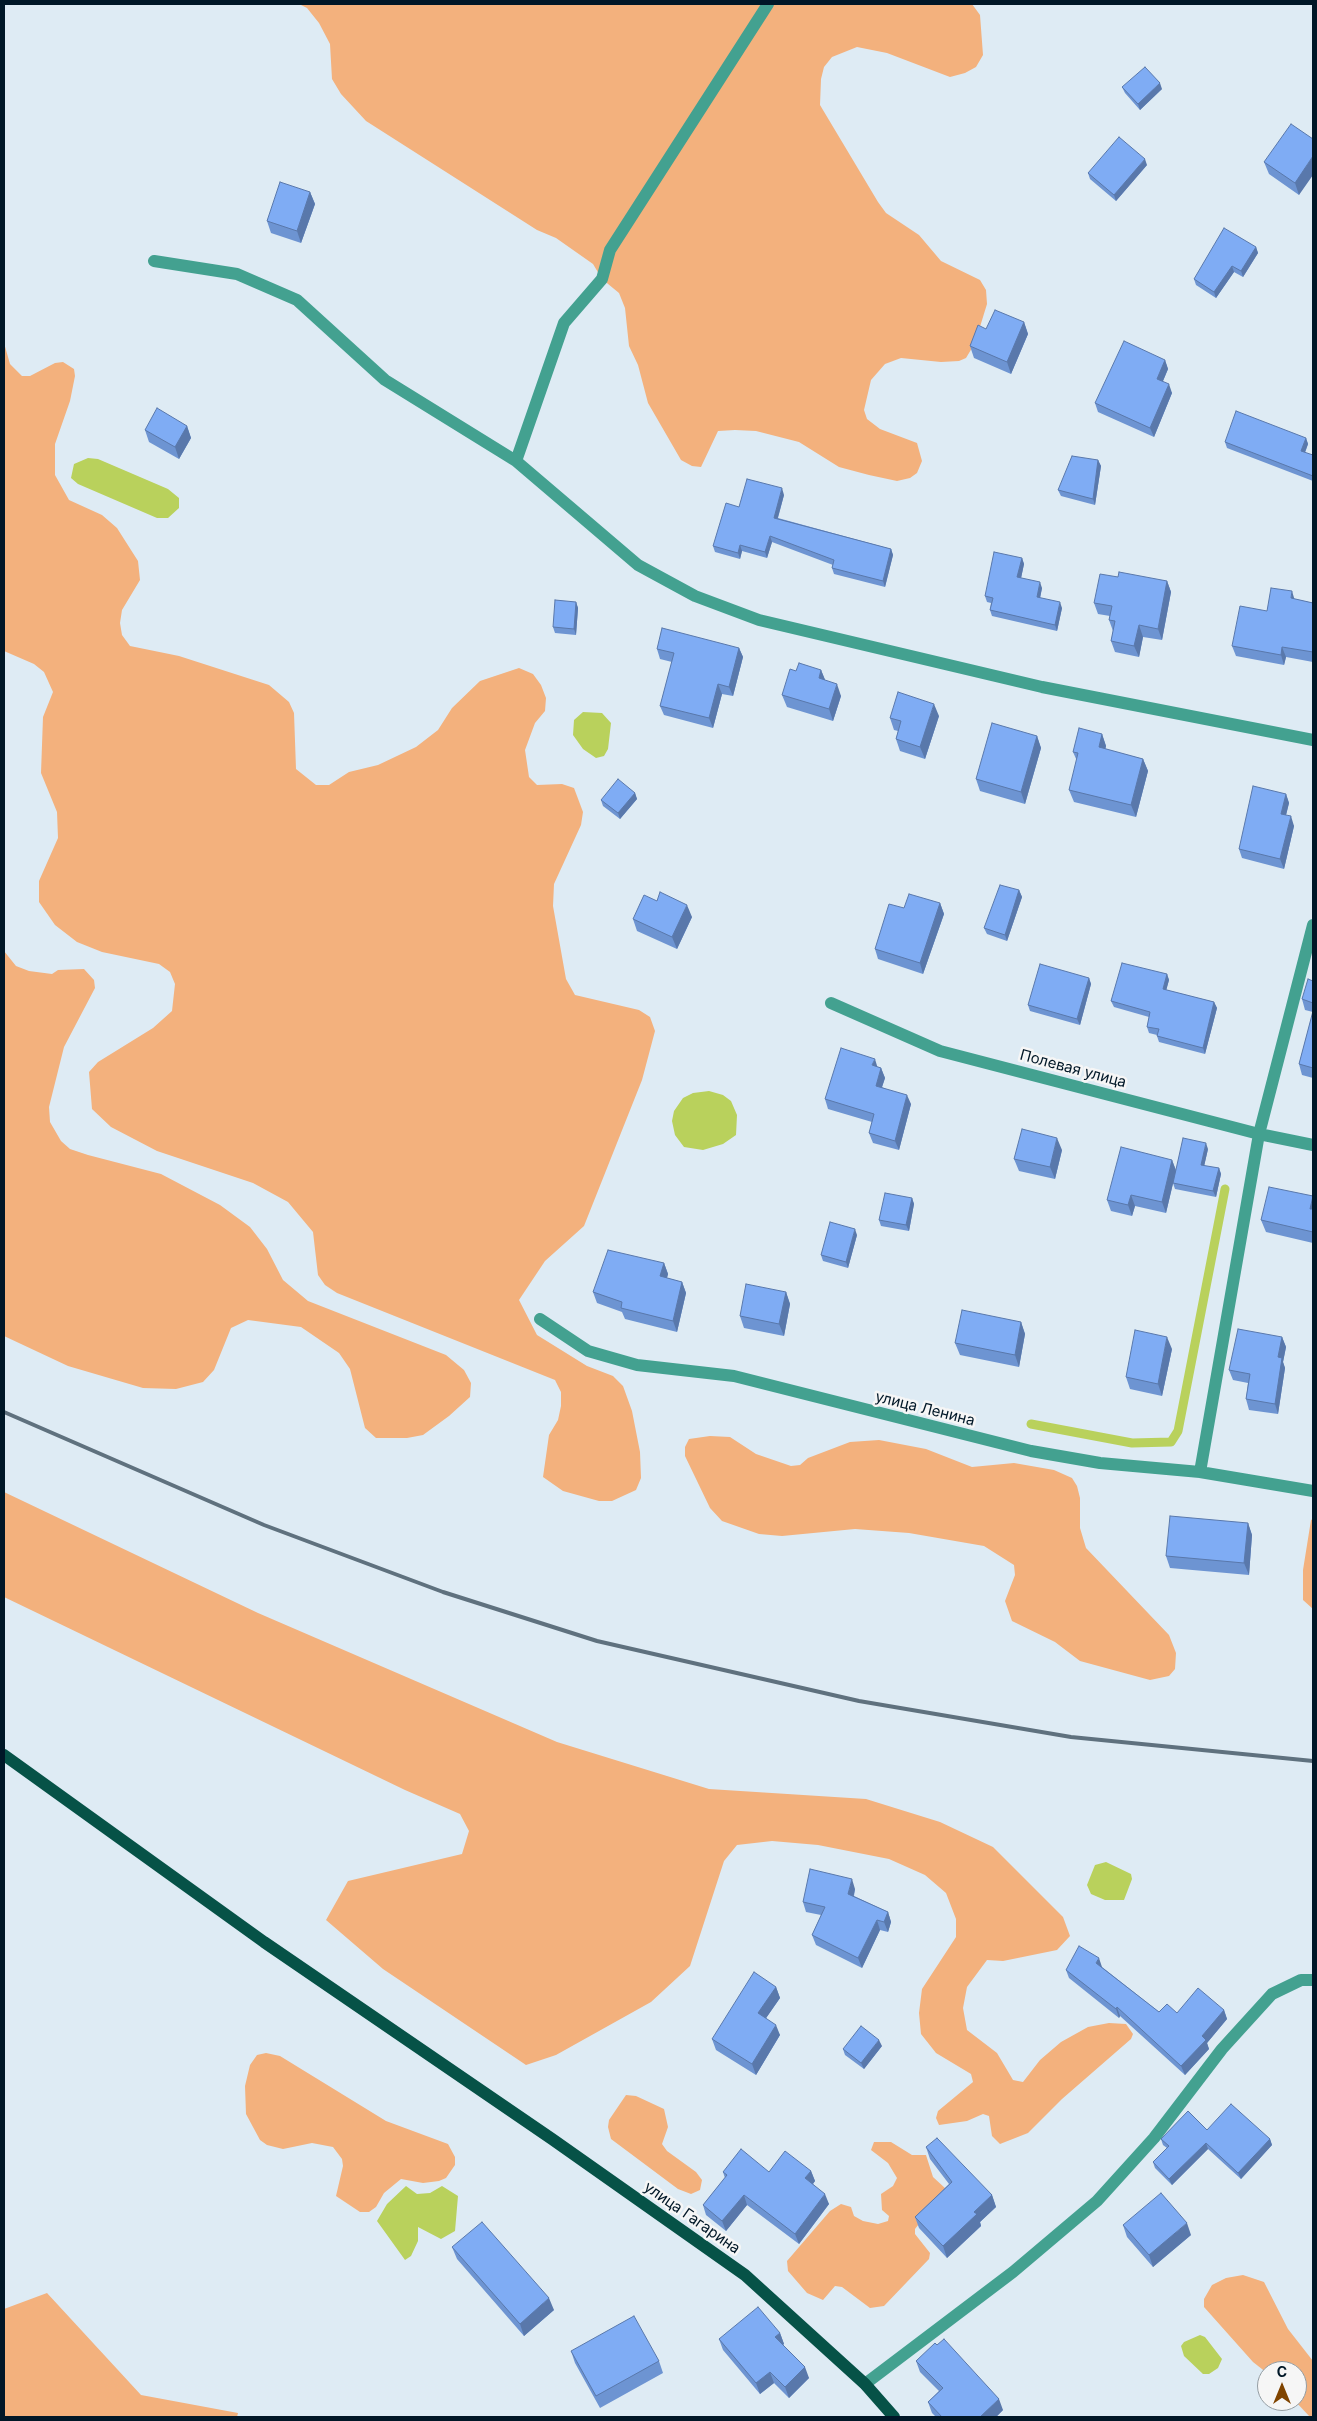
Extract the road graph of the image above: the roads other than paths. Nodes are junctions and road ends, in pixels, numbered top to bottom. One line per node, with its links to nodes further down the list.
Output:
1 (768, 4): 3 (street)
2 (154, 261): 3 (street)
3 (516, 462): 4 (street)
4 (1313, 740)
5 (1313, 925): 7 (street)
6 (832, 1003): 7 (street, Полевая улица)
7 (1259, 1134): 8 (street, Полевая улица); 10 (street)
8 (1313, 1145)
9 (540, 1319): 10 (street, улица Ленина)
10 (1200, 1472): 11 (street, улица Ленина)
11 (1313, 1491)
12 (4, 1755): 14 (main road, улица Гагарина)
13 (1313, 1980): 14 (street)
14 (864, 2384): 15 (main road, улица Гагарина)
15 (894, 2417)

